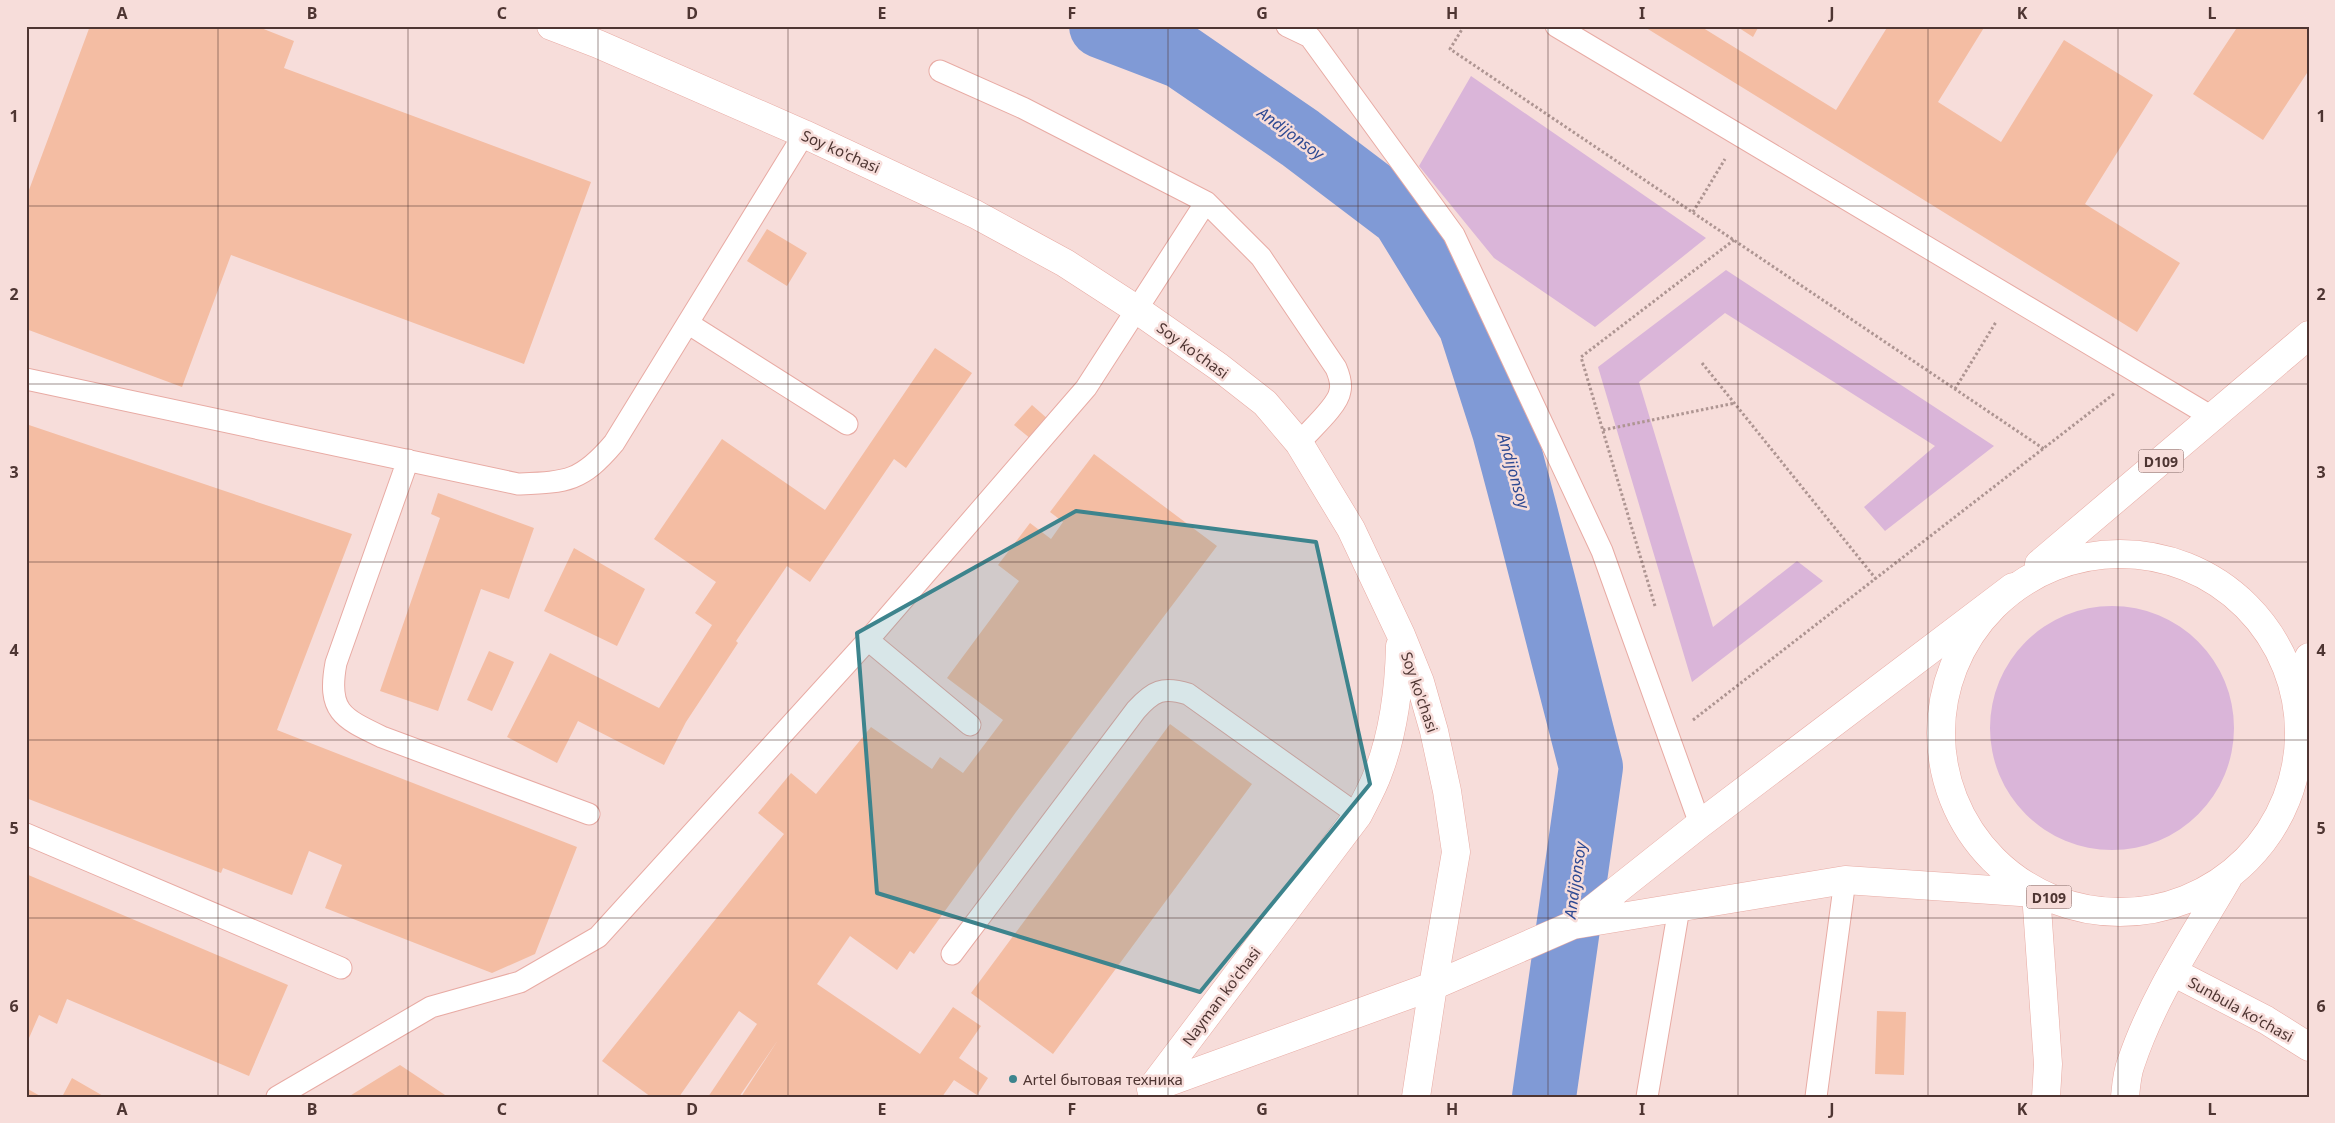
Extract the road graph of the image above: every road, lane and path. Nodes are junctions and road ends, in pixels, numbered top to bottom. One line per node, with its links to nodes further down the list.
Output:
1 (551, 26): 6 (main road, Soy ko'chasi)
2 (1286, 26): 37 (lane)
3 (1464, 26): 9 (path)
4 (1556, 26): 7 (lane)
5 (940, 70): 8 (lane)
6 (804, 134): 12 (main road, Soy ko'chasi); 13 (lane)
7 (1739, 136): 9 (path); 11 (lane)
8 (1206, 202): 12 (lane); 23 (lane)
9 (1693, 212): 10 (path)
10 (1734, 240): 18 (path); 22 (path)
11 (2011, 298): 16 (lane); 18 (path)
12 (1136, 309): 23 (main road, Soy ko'chasi); 30 (lane)
13 (689, 324): 21 (lane); 25 (lane)
14 (2309, 335): 20 (main road, D109)
15 (1702, 363): 19 (path)
16 (2140, 374): 20 (lane); 24 (path)
17 (26, 379): 25 (lane)
18 (1955, 389): 24 (path)
19 (1734, 403): 22 (path); 26 (path)
20 (2212, 418): 27 (main road, D109)
21 (847, 424)
22 (1603, 430): 28 (path)
23 (1299, 443): 29 (main road, Soy ko'chasi)
24 (2044, 449): 26 (path)
25 (408, 460): 35 (lane)
26 (1876, 578): 33 (path)
27 (2013, 587): 32 (main road, D109); 37 (main road); 41 (main road, D109)
28 (1656, 610)
29 (1401, 635): 36 (main road, Nayman ko'chasi); 47 (main road, Soy ko'chasi)
30 (868, 640): 34 (lane); 50 (lane)
31 (2309, 657): 32 (main road, D109)
32 (2299, 711): 39 (main road, D109)
33 (1688, 713)
34 (970, 725)
35 (588, 814)
36 (1358, 815): 44 (lane); 49 (main road, Nayman ko'chasi)
37 (1700, 824): 43 (main road)
38 (26, 834): 45 (lane)
39 (2229, 878): 41 (main road, D109); 46 (main road, D109)
40 (1845, 880): 41 (main road); 42 (main road); 53 (lane)
41 (2036, 893): 54 (main road, D109)
42 (1680, 908): 43 (main road); 52 (lane)
43 (1573, 925): 47 (main road, Nayman ko'chasi)
44 (952, 954)
45 (340, 968)
46 (2173, 972): 48 (main road, Sunbula koʻchasi); 55 (main road, D109)
47 (1433, 986): 49 (main road, Nayman ko'chasi); 51 (main road, Soy ko'chasi)
48 (2309, 1047)
49 (1147, 1092)
50 (277, 1097)
51 (1416, 1097)
52 (1647, 1097)
53 (1816, 1097)
54 (2046, 1097)
55 (2125, 1097)

